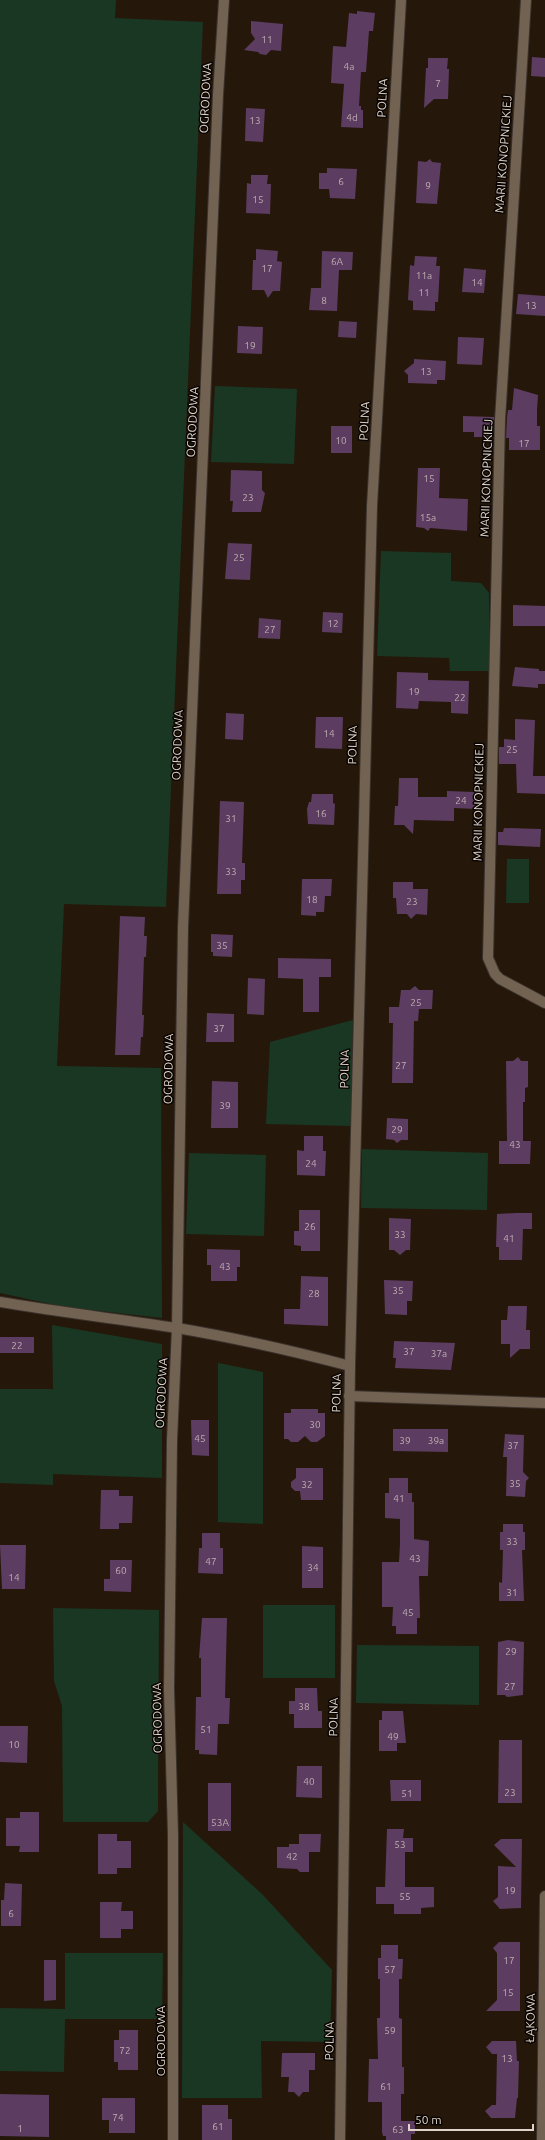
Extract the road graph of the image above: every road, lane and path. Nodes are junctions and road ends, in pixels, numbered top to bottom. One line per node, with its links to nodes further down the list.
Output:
1 (224, 0): 6 (street, OGRODOWA)
2 (401, 0): 7 (street, POLNA)
3 (526, 0): 4 (street, MARII KONOPNICKIEJ)
4 (545, 1003)
5 (0, 1302): 6 (street)
6 (177, 1328): 7 (street); 11 (street, OGRODOWA)
7 (350, 1366): 8 (street, POLNA)
8 (349, 1396): 9 (street); 12 (street, POLNA)
9 (545, 1403)
10 (545, 1896): 13 (street, ŁĄKOWA)
11 (173, 2140)
12 (340, 2140)
13 (542, 2140)

